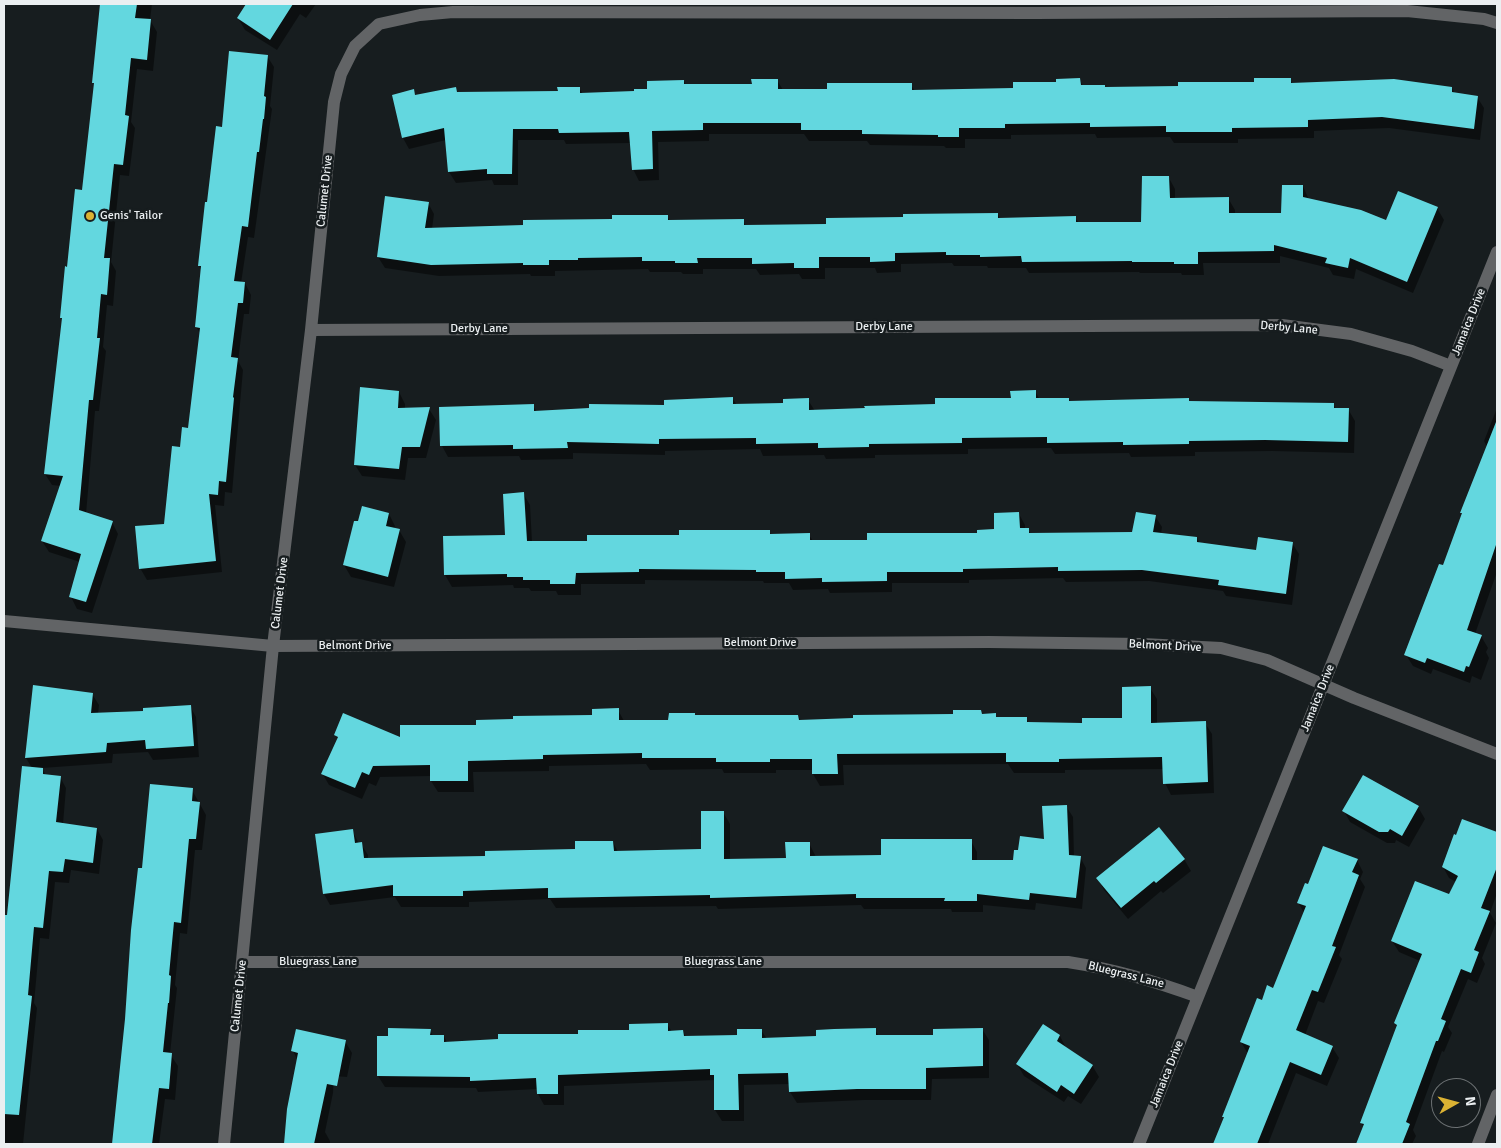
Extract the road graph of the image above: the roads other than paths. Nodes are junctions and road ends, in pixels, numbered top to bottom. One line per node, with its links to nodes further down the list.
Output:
1 (688, 8): 2 (street); 5 (street, Calumet Drive)
2 (1034, 9): 3 (street)
3 (1497, 23)
4 (1497, 252): 6 (street, Jamaica Drive)
5 (310, 330): 6 (street, Derby Lane); 8 (street, Calumet Drive)
6 (1451, 366): 9 (street, Jamaica Drive)
7 (4, 621): 8 (street, Belmont Drive)
8 (273, 646): 9 (street, Belmont Drive); 11 (street, Calumet Drive)
9 (1323, 685): 10 (street, Belmont Drive); 12 (street, Jamaica Drive)
10 (1497, 754)
11 (243, 962): 12 (street, Bluegrass Lane); 14 (street, Calumet Drive)
12 (1198, 997): 15 (street, Jamaica Drive)
13 (1497, 1095): 16 (street)
14 (224, 1144)
15 (1139, 1144)
16 (1478, 1144)

